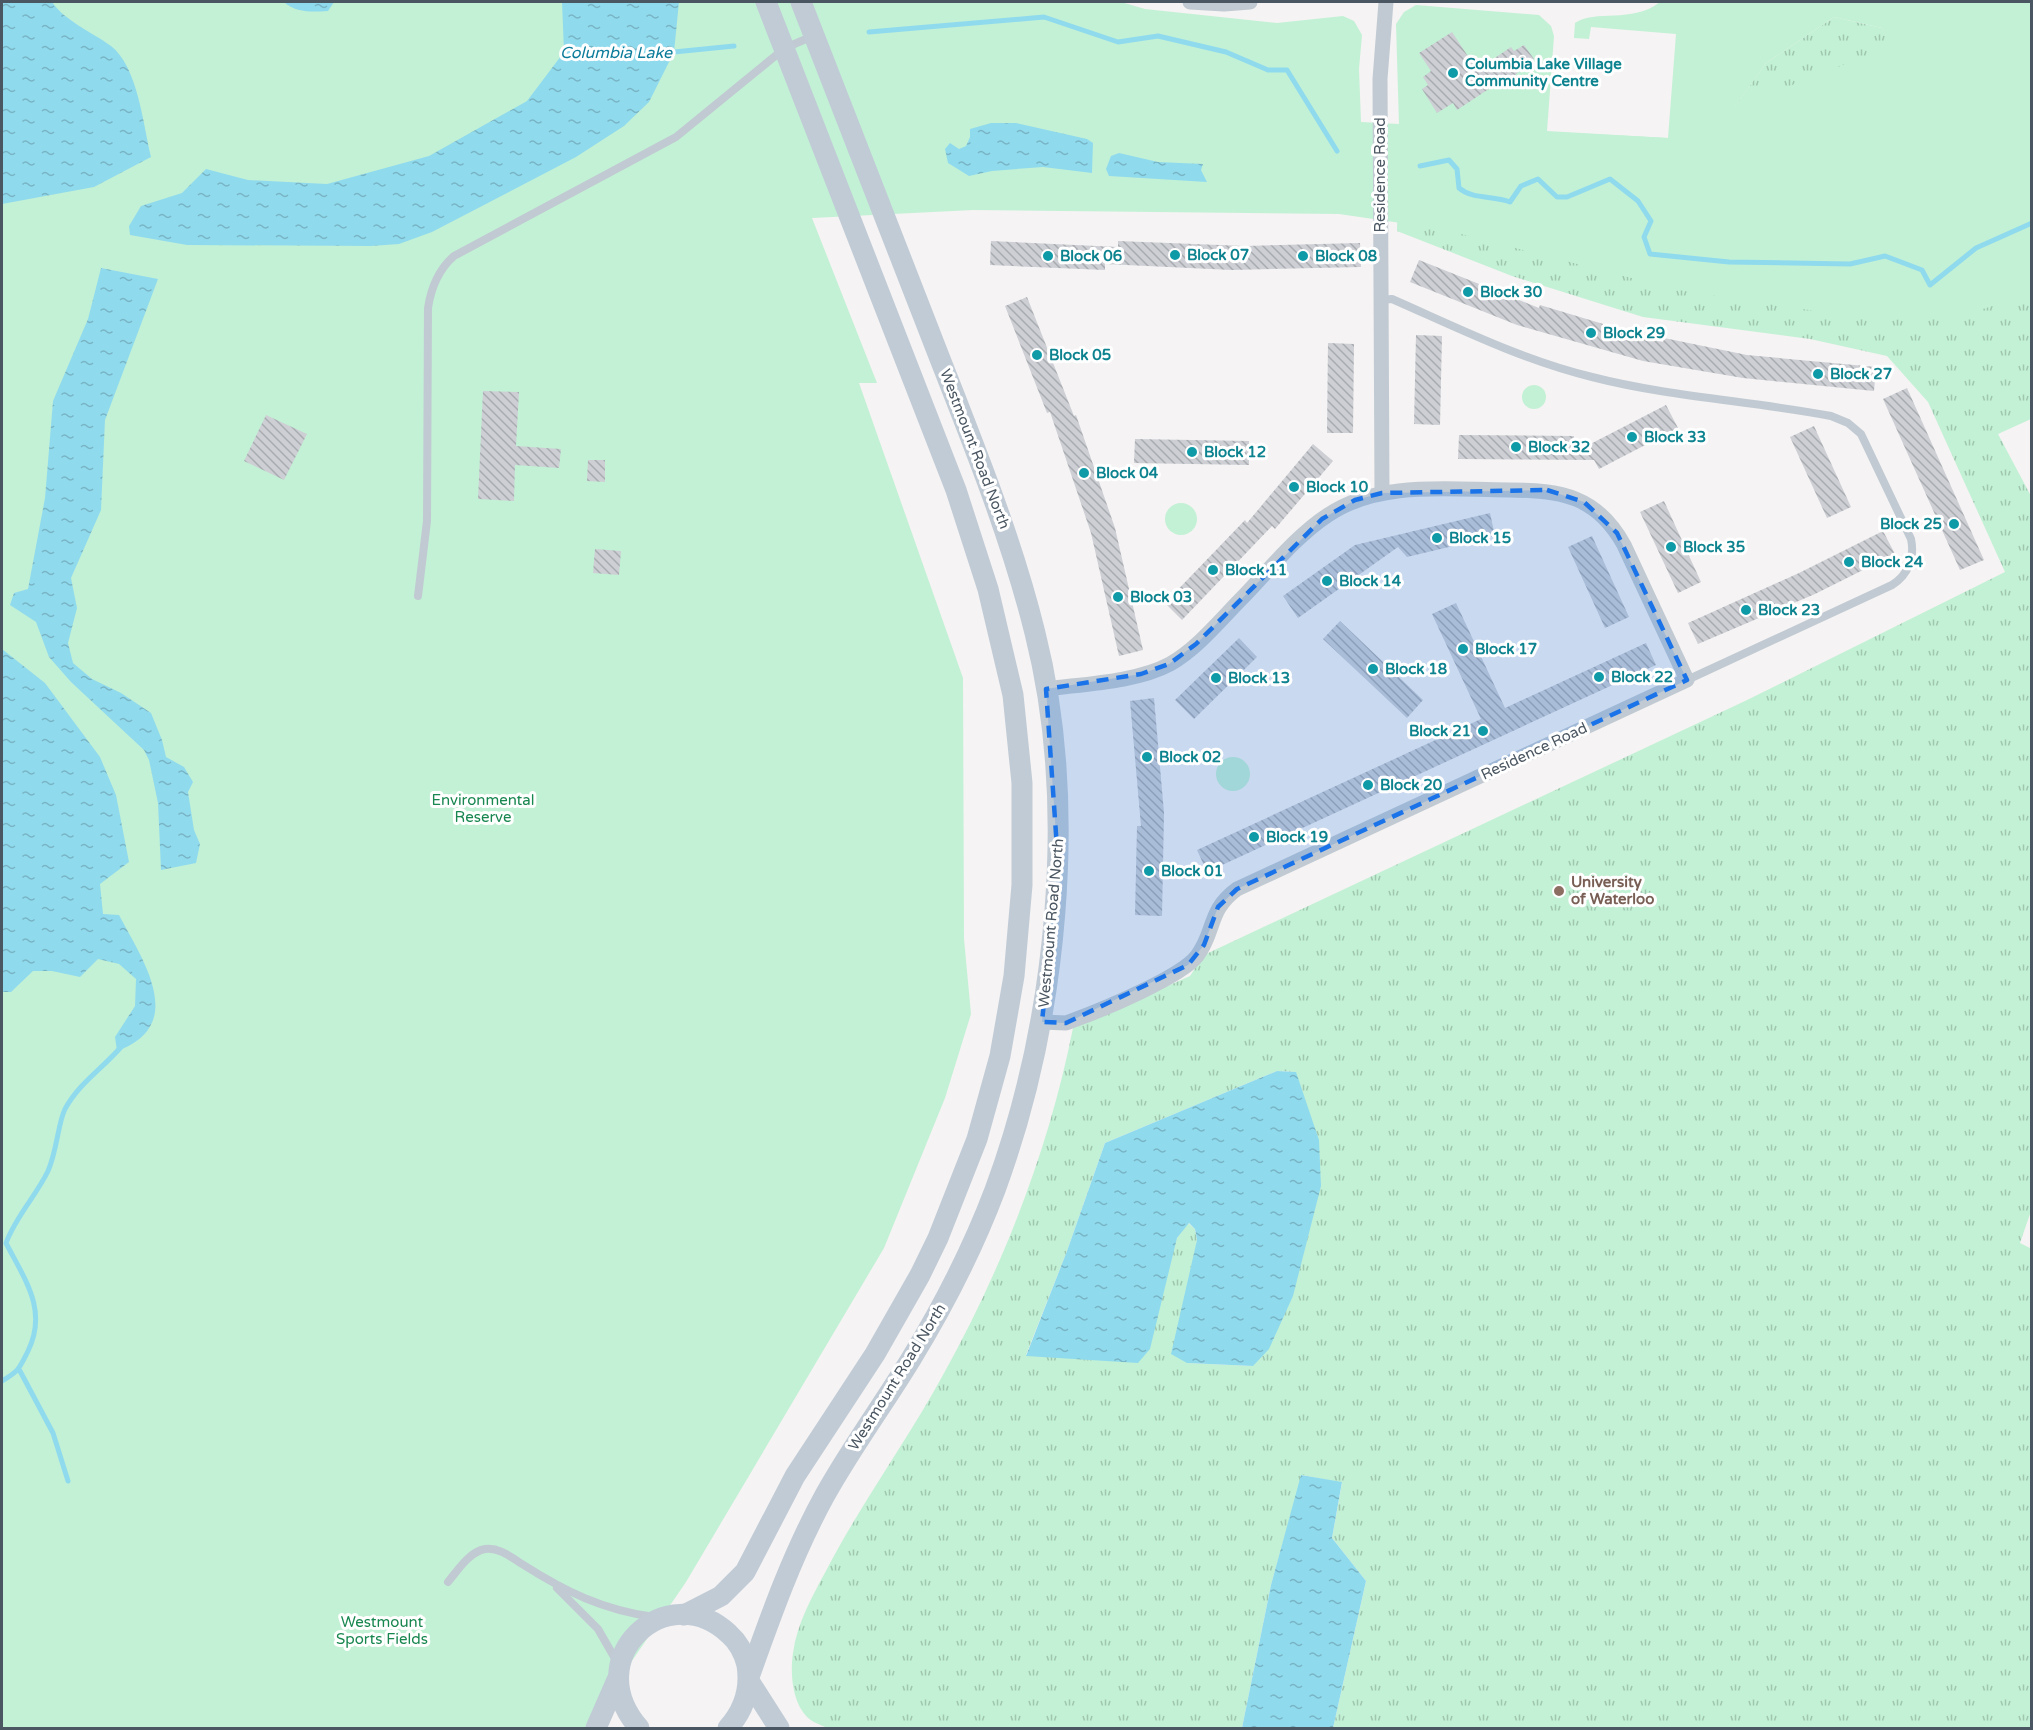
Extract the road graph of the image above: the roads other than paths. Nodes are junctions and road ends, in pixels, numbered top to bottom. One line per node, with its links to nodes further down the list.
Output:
1 (766, 2): 7 (main road, Westmount Road North)
2 (801, 2): 6 (main road, Westmount Road North)
3 (1190, 2): 4 (street)
4 (1250, 2)
5 (1386, 2): 8 (street, Residence Road)
6 (815, 35): 7 (lane); 12 (main road, Westmount Road North)
7 (785, 48): 10 (lane); 16 (main road, Westmount Road North)
8 (1380, 300): 9 (street, Residence Road); 11 (lane)
9 (1382, 493): 11 (street); 12 (street)
10 (418, 596)
11 (1687, 680): 13 (street, Residence Road)
12 (1046, 689): 13 (main road, Westmount Road North)
13 (1042, 1022): 19 (main road, Westmount Road North)
14 (448, 1582): 15 (lane)
15 (551, 1583): 17 (lane); 18 (lane)
16 (684, 1615): 17 (main road); 19 (main road)
17 (661, 1618): 18 (main road)
18 (618, 1673): 20 (main road); 21 (main road)
19 (749, 1679): 22 (main road, Westmount Road North); 23 (main road)
20 (596, 1728)
21 (639, 1728)
22 (728, 1728)
23 (779, 1728)

